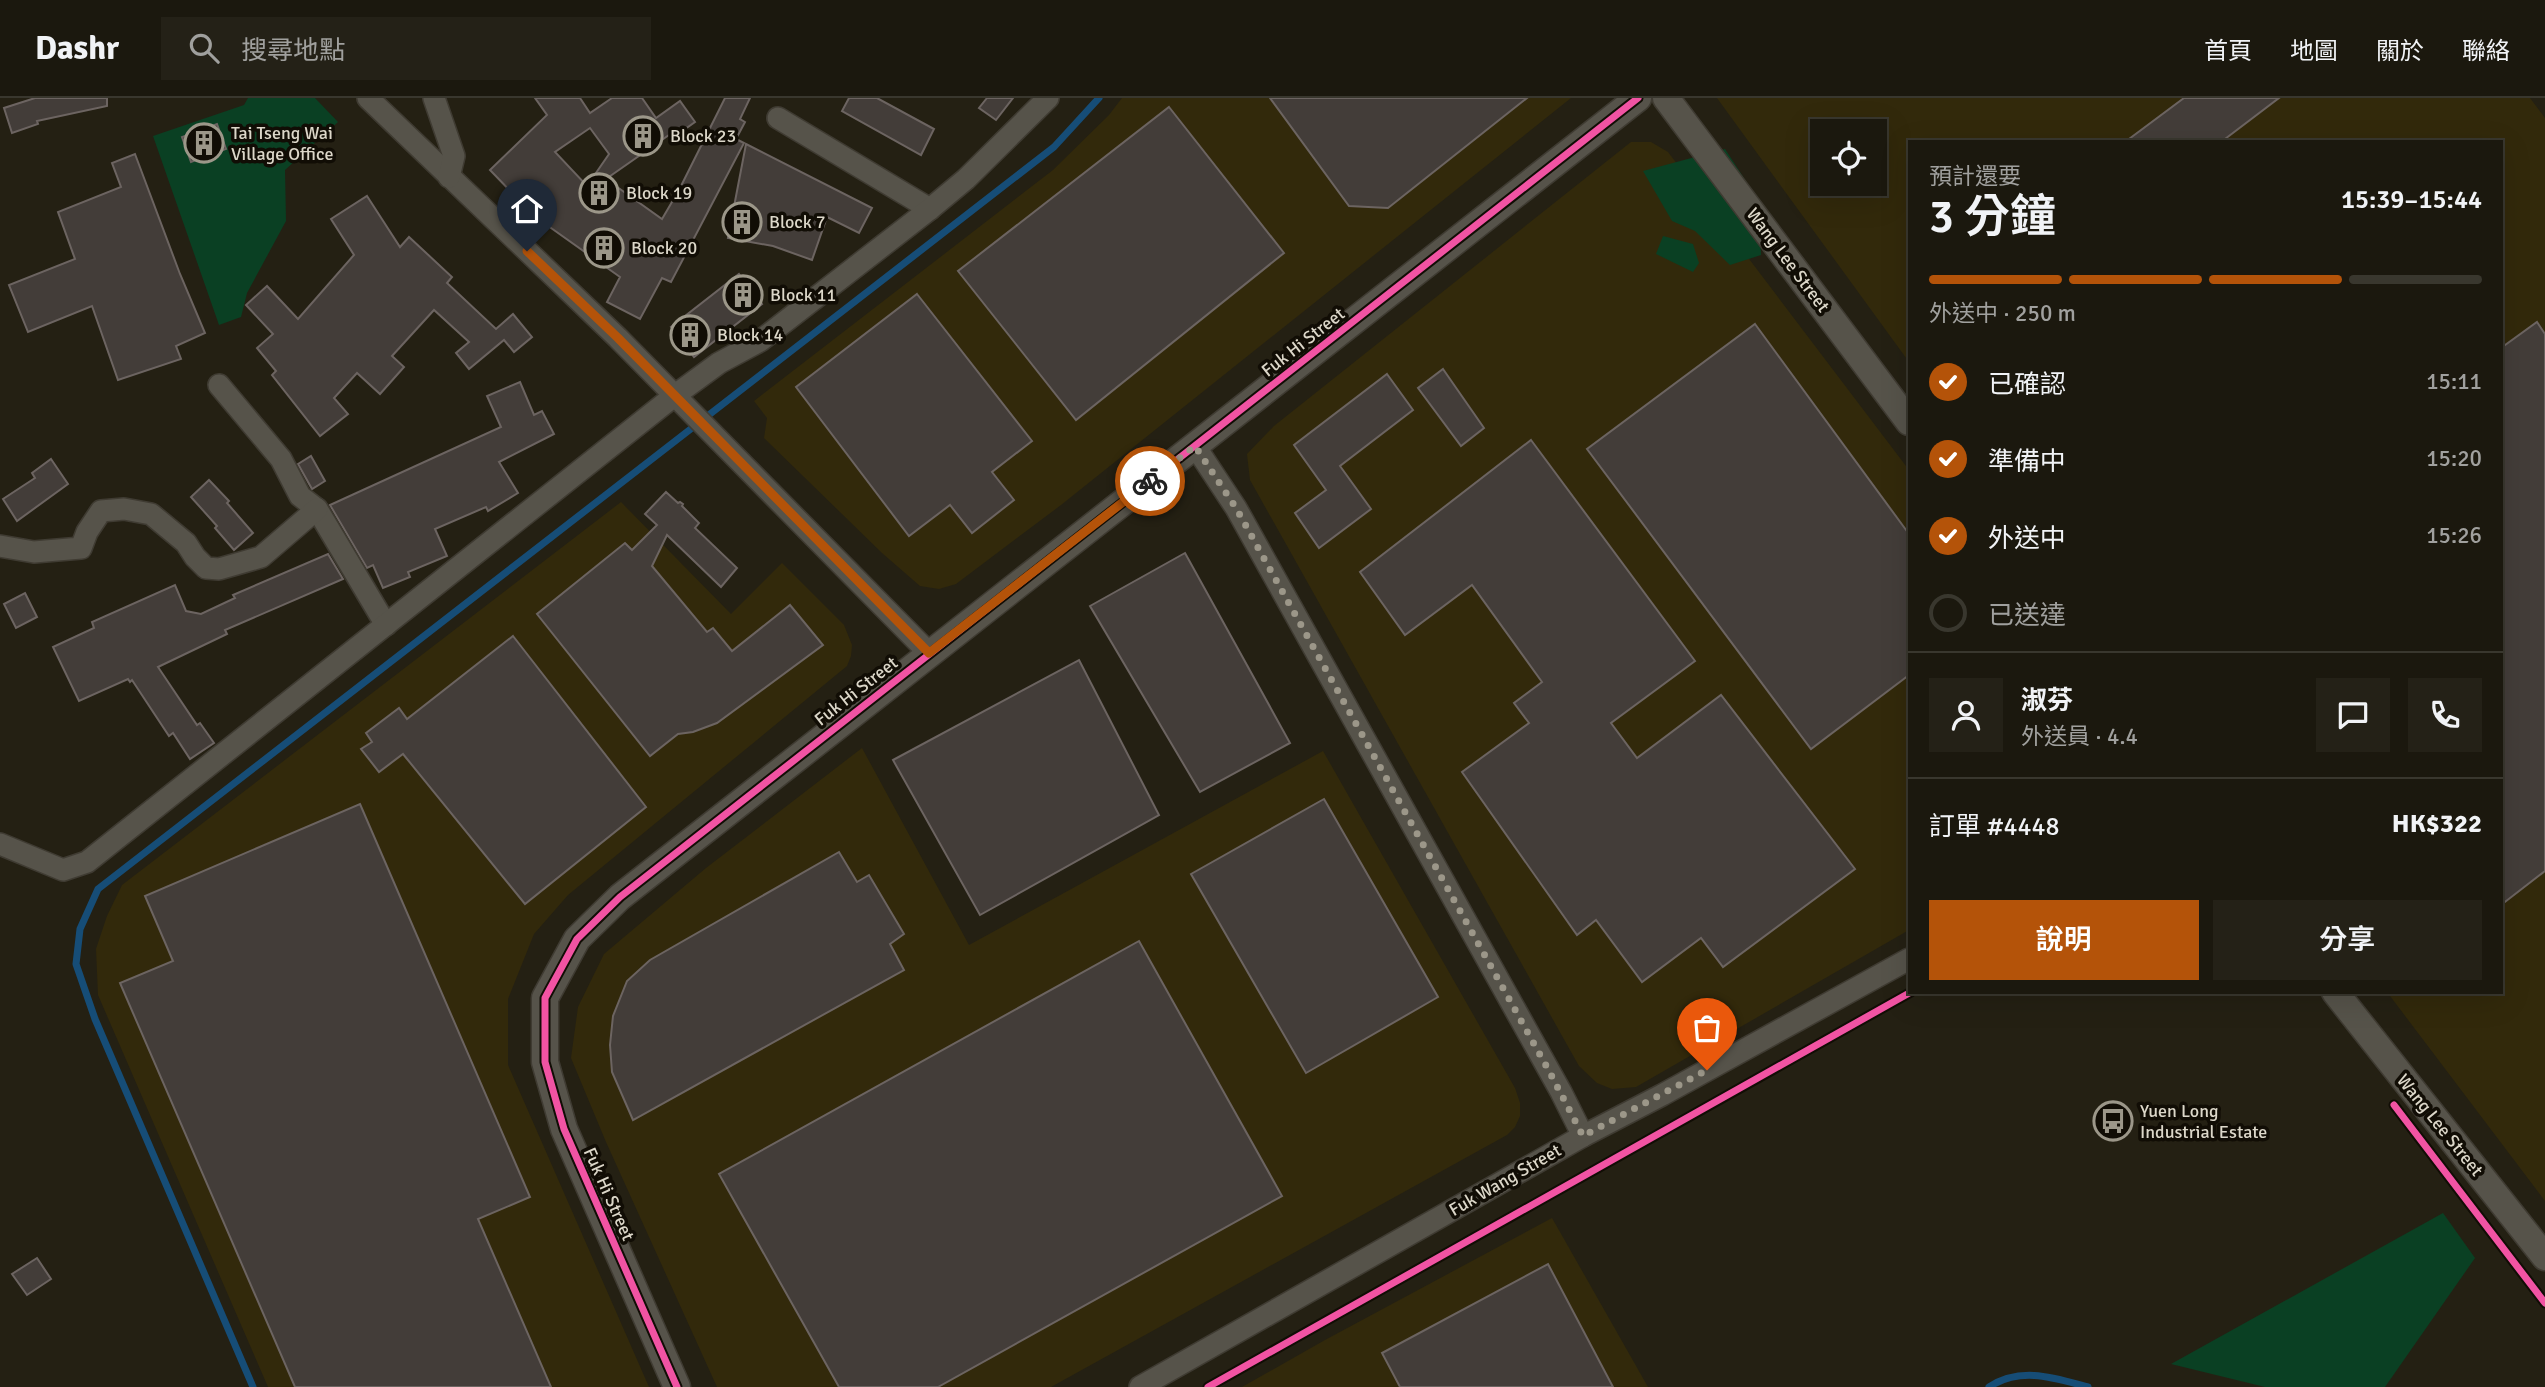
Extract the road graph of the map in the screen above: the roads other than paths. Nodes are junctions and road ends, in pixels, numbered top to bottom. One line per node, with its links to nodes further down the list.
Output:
1 (368, 98): 7 (street)
2 (434, 98): 7 (street)
3 (1048, 98): 8 (street)
4 (1638, 98): 12 (street, Fuk Hi Street)
5 (1666, 98): 11 (street, Wang Lee Street)
6 (778, 118): 8 (street)
7 (449, 177): 10 (street)
8 (930, 209): 10 (street)
9 (219, 385): 13 (street)
10 (679, 401): 15 (street); 16 (street)
11 (1908, 421)
12 (1195, 446): 16 (street, Fuk Hi Street); 20 (street)
13 (317, 509): 14 (street); 15 (street)
14 (0, 546)
15 (386, 625): 17 (street)
16 (929, 653): 22 (street, Fuk Hi Street)
17 (0, 844)
18 (1908, 960): 20 (street, Fuk Wang Street)
19 (2337, 994): 21 (street, Wang Lee Street)
20 (1583, 1136): 23 (street, Fuk Wang Street)
21 (2545, 1257)
22 (677, 1387)
23 (1140, 1387)

